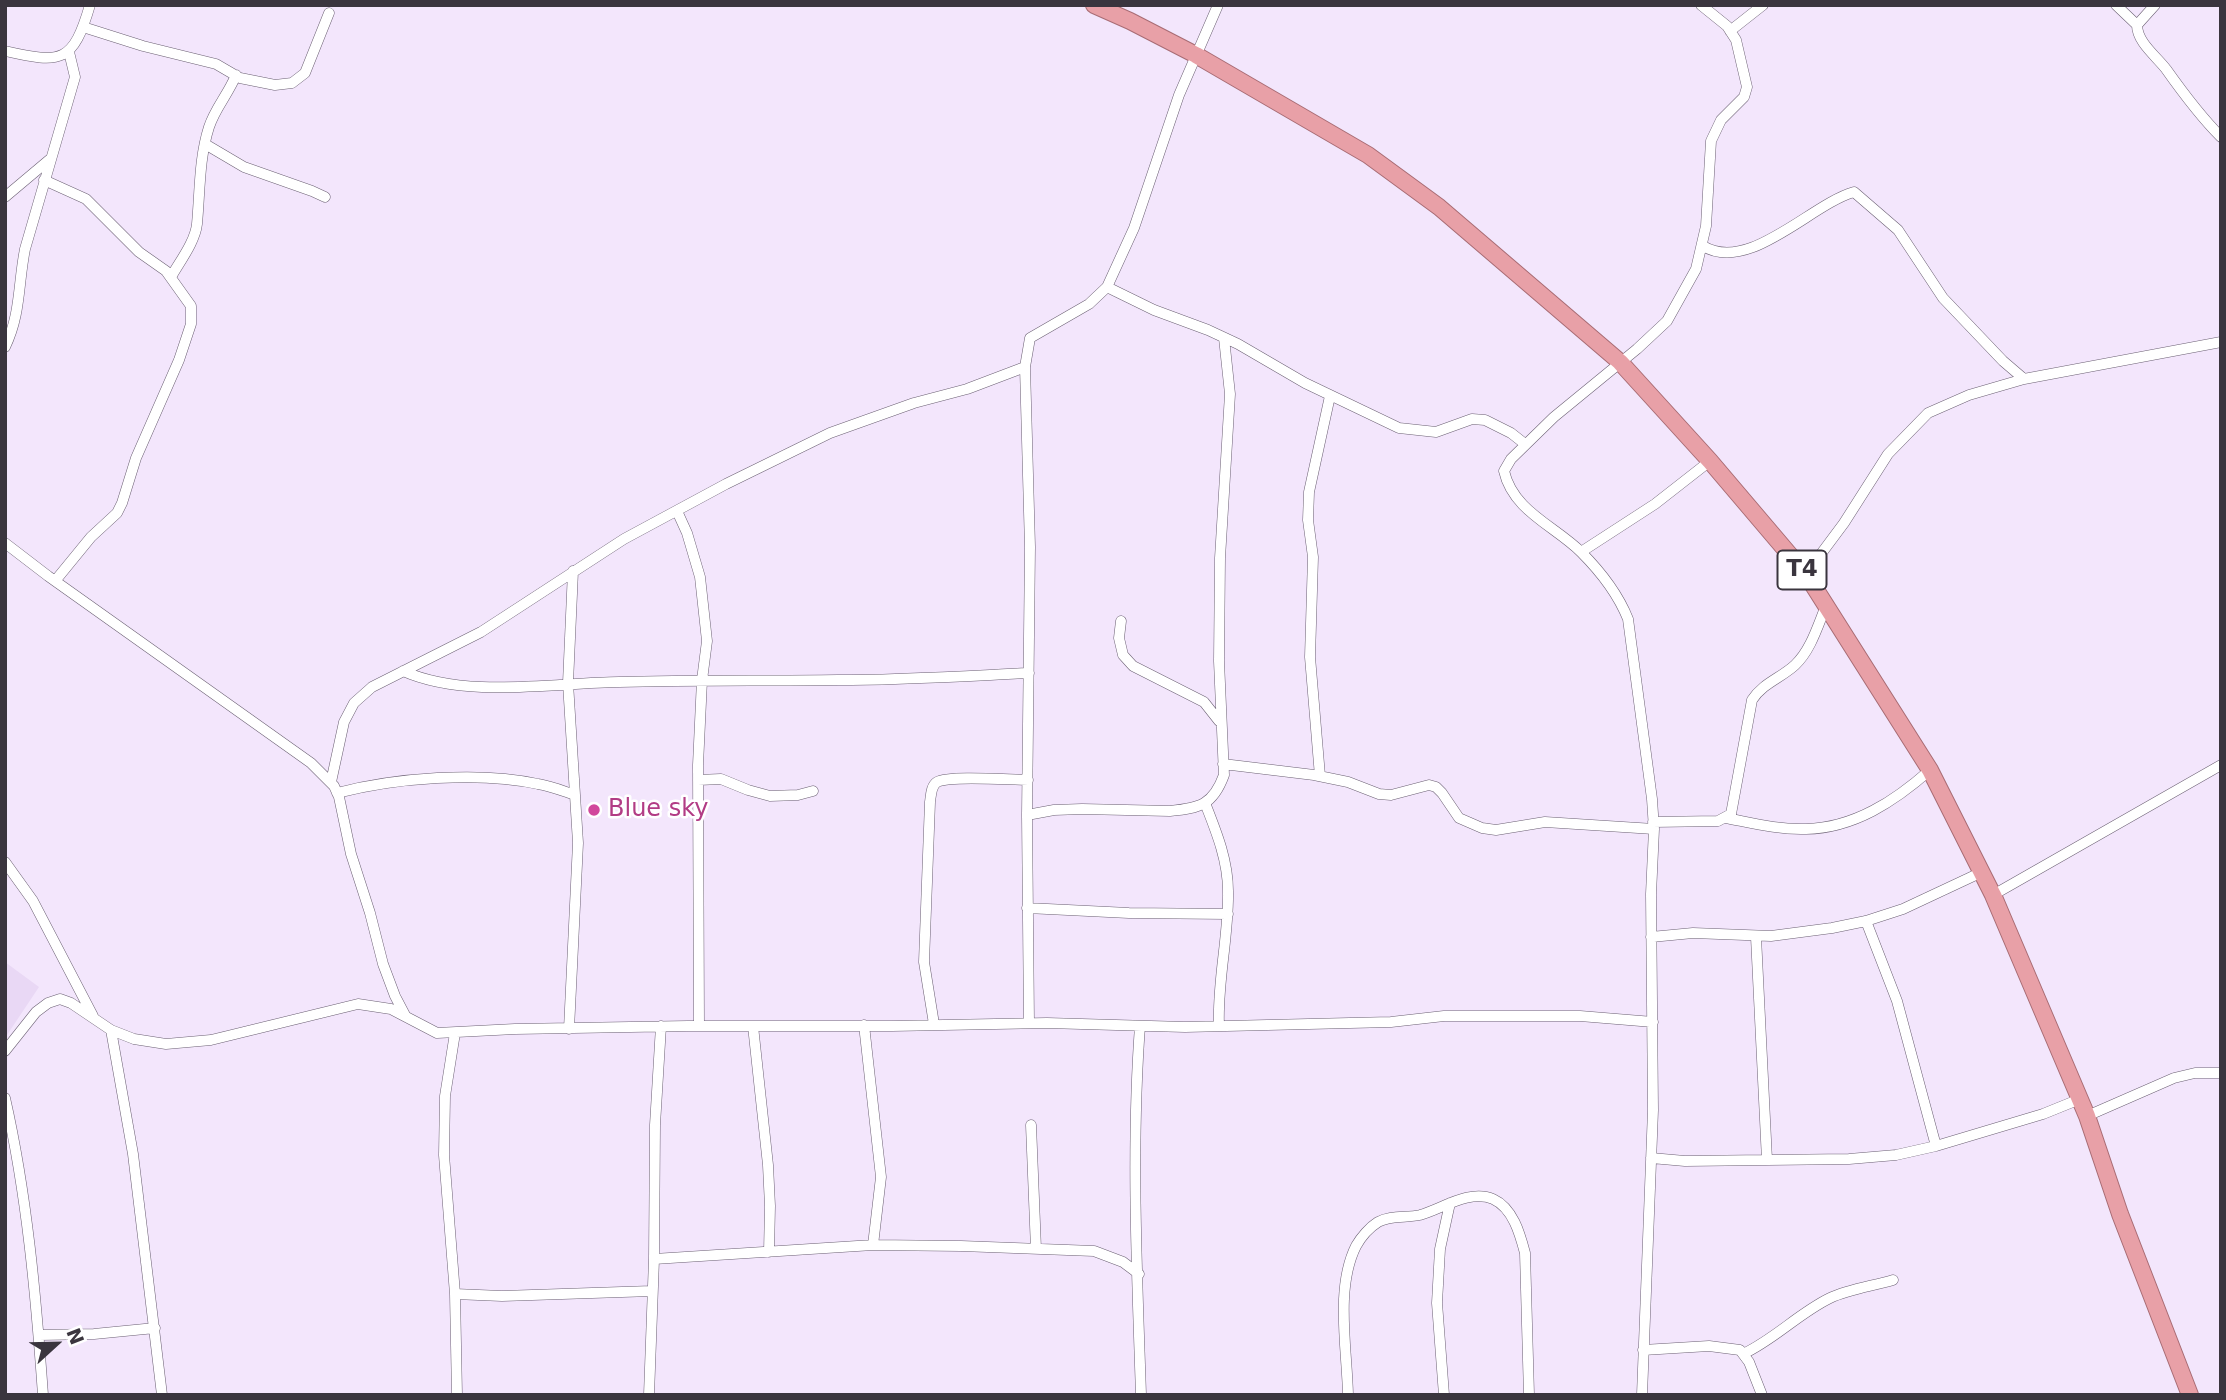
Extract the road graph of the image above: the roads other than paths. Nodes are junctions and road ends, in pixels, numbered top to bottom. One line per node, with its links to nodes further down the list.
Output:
1 (90, 5): 10 (street)
2 (1094, 5): 14 (highway, T4)
3 (1218, 5): 14 (street)
4 (1702, 5): 11 (street)
5 (1763, 5): 11 (street)
6 (2116, 5): 9 (street)
7 (2155, 5): 9 (street)
8 (329, 13): 15 (street)
9 (2137, 25): 16 (street)
10 (83, 27): 13 (street); 15 (street)
11 (1730, 31): 22 (street)
12 (5, 51): 13 (street)
13 (69, 52): 18 (street)
14 (1196, 55): 24 (street); 28 (highway, T4)
15 (236, 75): 17 (street)
16 (2221, 137)
17 (205, 144): 21 (street); 23 (street)
18 (49, 160): 19 (street); 20 (street)
19 (44, 180): 23 (street); 27 (street)
20 (5, 197)
21 (325, 197)
22 (1703, 246): 28 (street); 30 (street)
23 (171, 277): 39 (street)
24 (1107, 288): 25 (street); 29 (street)
25 (1224, 338): 31 (street); 46 (street)
26 (2221, 342): 30 (street)
27 (5, 347)
28 (1620, 362): 32 (street); 33 (highway, T4)
29 (1024, 366): 34 (street); 43 (street)
30 (2024, 379): 38 (street)
31 (1330, 396): 32 (street); 50 (street)
32 (1525, 444): 36 (street)
33 (1710, 461): 36 (street); 38 (highway, T4)
34 (677, 511): 37 (street); 44 (street)
35 (5, 543): 39 (street)
36 (1581, 552): 60 (street)
37 (573, 571): 42 (street); 45 (street)
38 (1806, 575): 40 (highway, T4)
39 (55, 581): 53 (street)
40 (1826, 606): 49 (highway, T4); 59 (street)
41 (1121, 621): 46 (street)
42 (403, 671): 45 (street); 53 (street)
43 (1029, 673): 44 (street); 52 (street)
44 (702, 680): 45 (street); 51 (street)
45 (568, 683): 56 (street)
46 (1220, 723): 47 (street)
47 (1223, 764): 50 (street); 57 (street)
48 (2221, 765): 63 (street)
49 (1930, 770): 59 (street); 62 (highway, T4)
50 (1320, 776): 60 (street)
51 (698, 780): 54 (street); 75 (street)
52 (1028, 780): 58 (street); 73 (street)
53 (331, 782): 55 (street)
54 (813, 791)
55 (337, 793): 56 (street); 69 (street)
56 (575, 795): 80 (street)
57 (1205, 803): 58 (street); 65 (street)
58 (1027, 815): 64 (street)
59 (1726, 818): 60 (street)
60 (1654, 825): 67 (street)
61 (5, 862): 70 (street)
62 (1982, 872): 63 (highway, T4); 66 (street)
63 (1993, 895): 86 (highway, T4)
64 (1027, 908): 65 (street); 72 (street)
65 (1228, 914): 79 (street)
66 (1866, 921): 68 (street); 89 (street)
67 (1651, 937): 68 (street); 71 (street)
68 (1756, 937): 91 (street)
69 (407, 1017): 81 (street); 82 (street)
70 (95, 1019): 81 (street); 83 (street)
71 (1653, 1022): 79 (street); 90 (street)
72 (1029, 1023): 73 (street); 78 (street)
73 (934, 1024): 77 (street)
74 (661, 1026): 75 (street); 80 (street); 96 (street)
75 (699, 1026): 76 (street)
76 (753, 1026): 77 (street); 95 (street)
77 (864, 1026): 93 (street)
78 (1140, 1026): 79 (street); 97 (street)
79 (1219, 1026)
80 (569, 1029): 82 (street)
81 (111, 1030): 101 (street)
82 (455, 1033): 100 (street)
83 (5, 1051)
84 (2221, 1073): 87 (street)
85 (5, 1098): 102 (street)
86 (2080, 1099): 87 (highway, T4); 89 (street)
87 (2087, 1116): 115 (highway, T4)
88 (1031, 1125): 94 (street)
89 (1936, 1146): 91 (street)
90 (1651, 1158): 91 (street); 103 (street)
91 (1767, 1160)
92 (1450, 1203): 110 (street); 111 (street); 112 (street)
93 (873, 1245): 94 (street); 95 (street)
94 (1035, 1248): 97 (street)
95 (769, 1252): 96 (street)
96 (654, 1259): 99 (street)
97 (1139, 1274): 109 (street)
98 (1894, 1280): 104 (street)
99 (652, 1291): 100 (street); 108 (street)
100 (455, 1294): 107 (street)
101 (155, 1328): 102 (street); 106 (street)
102 (39, 1335): 105 (street)
103 (1643, 1350): 104 (street); 113 (street)
104 (1744, 1354): 114 (street)
105 (43, 1395)
106 (162, 1395)
107 (457, 1395)
108 (649, 1395)
109 (1141, 1395)
110 (1348, 1395)
111 (1444, 1395)
112 (1529, 1395)
113 (1642, 1395)
114 (1762, 1395)
115 (2190, 1395)

